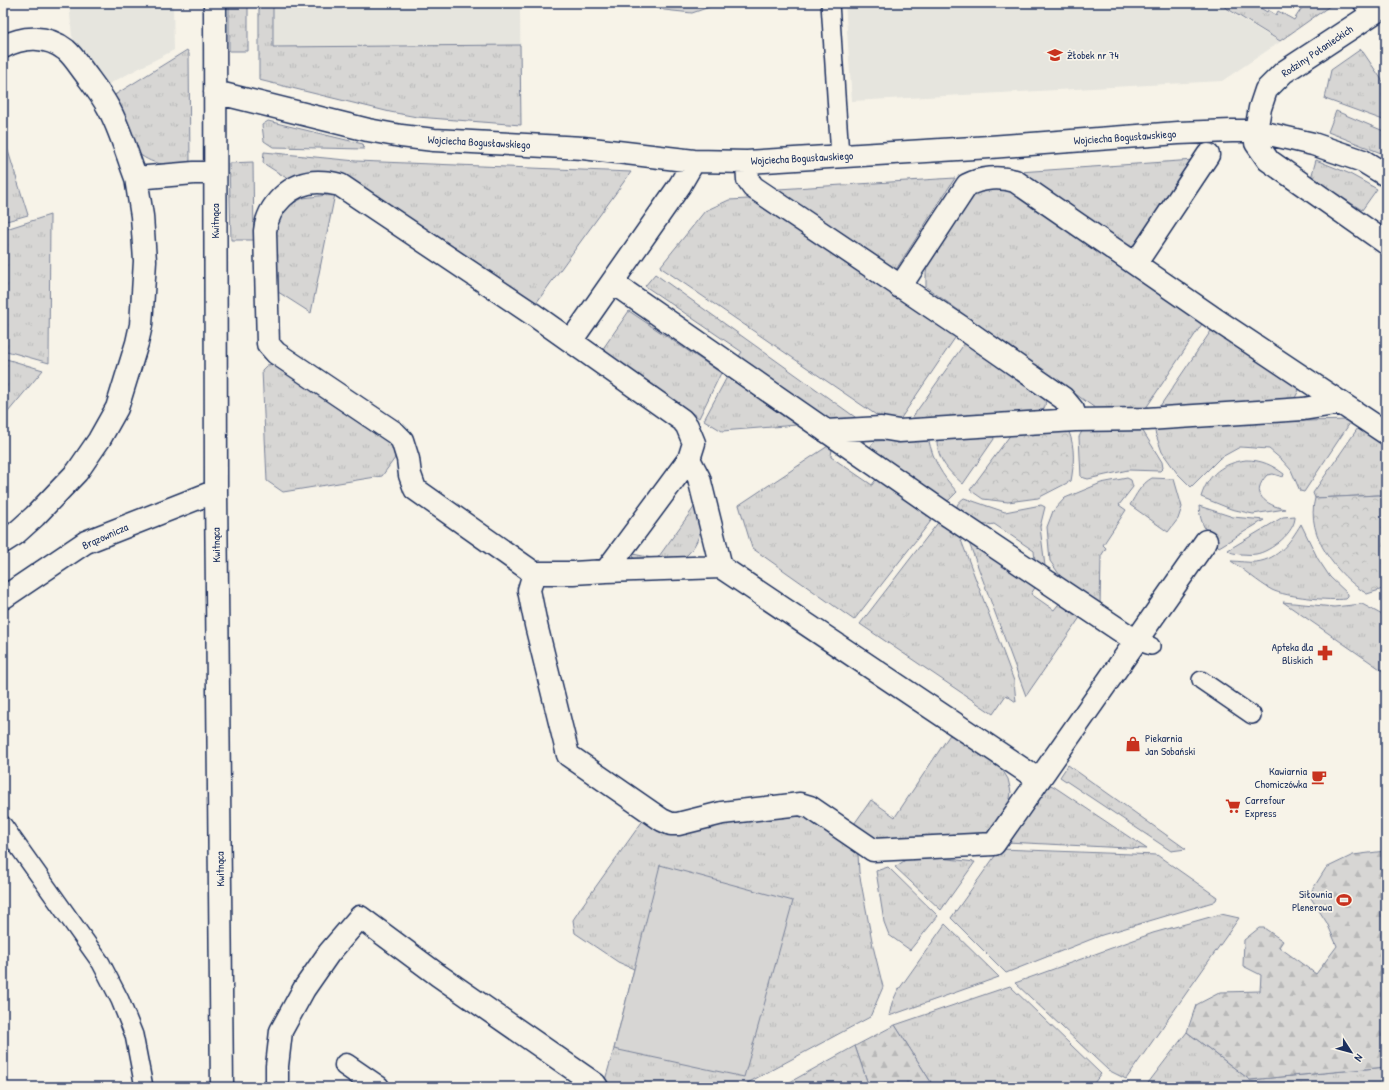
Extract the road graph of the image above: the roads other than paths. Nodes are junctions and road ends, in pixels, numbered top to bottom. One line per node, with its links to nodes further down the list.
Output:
1 (215, 3): 5 (street, Kwitnąca)
2 (830, 3): 9 (lane)
3 (1373, 8): 6 (street, Rodziny Połanieckich)
4 (3, 47): 14 (street)
5 (215, 92): 10 (street, Wojciecha Bogusławskiego); 12 (street, Kwitnąca)
6 (1256, 131): 7 (street, Wojciecha Bogusławskiego); 13 (street, Wojciecha Bogusławskiego); 16 (street)
7 (990, 147): 9 (street, Wojciecha Bogusławskiego); 15 (street)
8 (1208, 155): 17 (street)
9 (840, 156): 11 (street, Wojciecha Bogusławskiego)
10 (694, 161): 11 (street, Wojciecha Bogusławskiego); 18 (street)
11 (747, 162): 19 (street)
12 (215, 173): 14 (street); 26 (street, Kwitnąca)
13 (1386, 175)
14 (136, 178): 28 (street)
15 (990, 179): 17 (street); 19 (street)
16 (1386, 243)
17 (1136, 263): 21 (street)
18 (613, 283): 20 (street); 23 (street)
19 (900, 287): 22 (street)
20 (571, 341): 25 (street); 31 (street)
21 (1341, 403): 22 (street); 24 (street)
22 (1075, 420): 23 (street)
23 (826, 431): 33 (street)
24 (1386, 433)
25 (689, 459): 29 (street); 30 (street)
26 (216, 491): 32 (street, Brązownicza); 40 (street, Kwitnąca)
27 (1206, 541): 33 (street)
28 (3, 542)
29 (721, 567): 30 (street); 36 (street)
30 (606, 571): 31 (street)
31 (534, 573): 36 (street)
32 (3, 598)
33 (1143, 643): 36 (street)
34 (1201, 680): 35 (lane)
35 (1252, 715)
36 (1039, 780)
37 (3, 825): 39 (lane)
38 (346, 1065): 42 (street)
39 (144, 1087)
40 (222, 1087)
41 (277, 1087): 43 (street)
42 (378, 1087)
43 (597, 1087)

